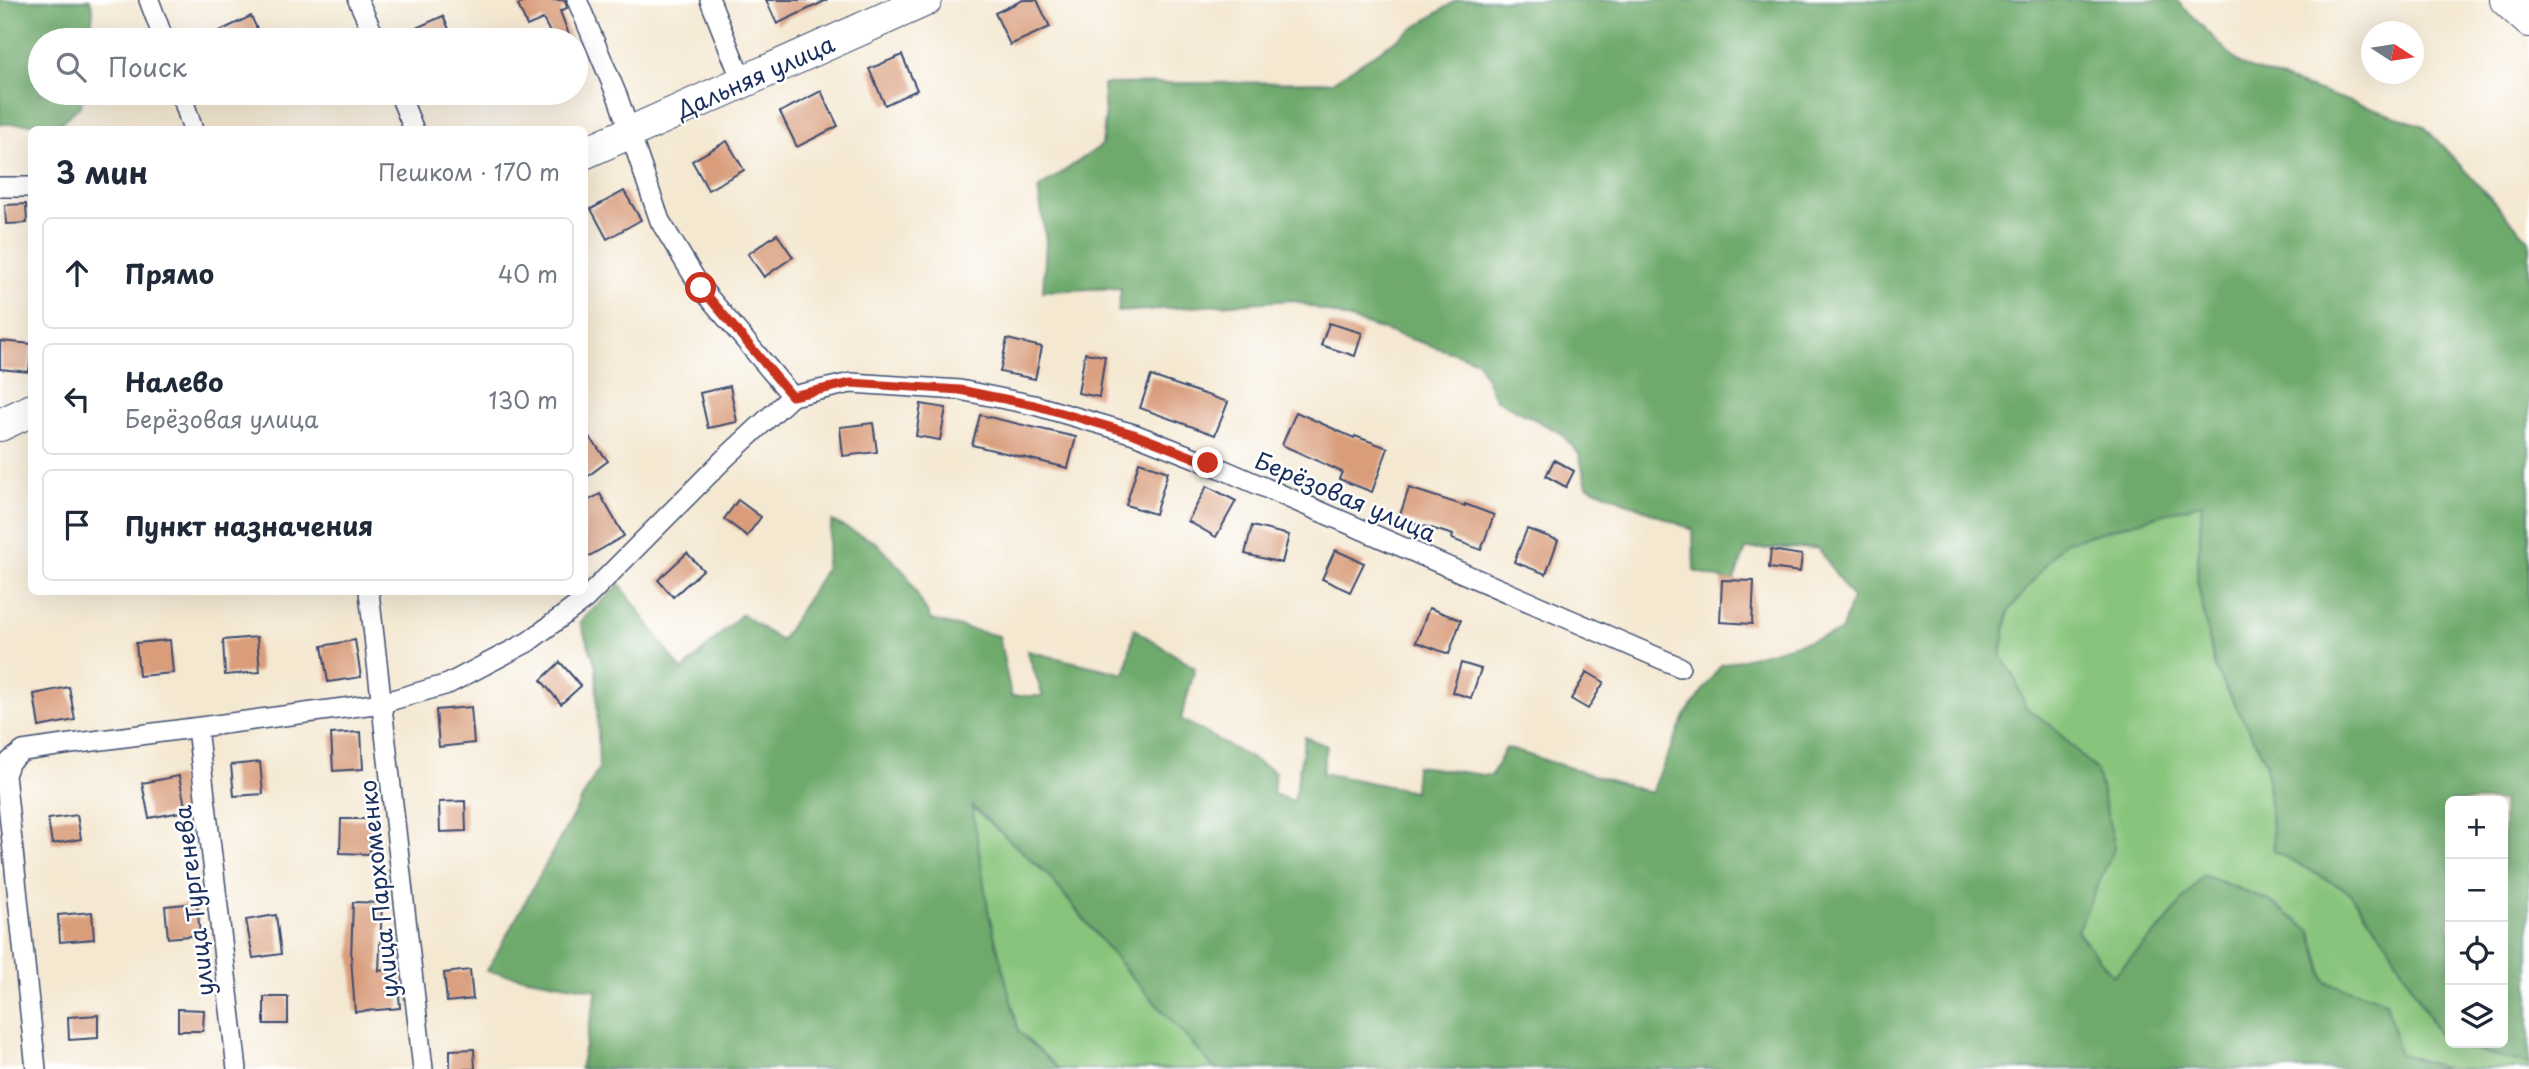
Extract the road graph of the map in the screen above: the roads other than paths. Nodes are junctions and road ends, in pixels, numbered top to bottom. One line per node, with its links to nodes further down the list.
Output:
1 (149, 0): 8 (street)
2 (358, 0): 9 (street)
3 (577, 0): 15 (street)
4 (710, 0): 10 (street)
5 (926, 0): 10 (main road, Дальняя улица)
6 (2506, 0): 7 (main road)
7 (2529, 21)
8 (159, 28)
9 (371, 28)
10 (742, 81): 15 (main road, Дальняя улица)
11 (185, 105): 13 (street)
12 (403, 105): 14 (street)
13 (192, 126)
14 (412, 126)
15 (630, 131): 16 (main road, Дальняя улица); 19 (street)
16 (588, 151)
17 (0, 187): 18 (street)
18 (28, 187)
19 (792, 396): 23 (street, Берёзовая улица); 24 (street)
20 (28, 412): 21 (main road)
21 (0, 425)
22 (369, 595): 24 (street, улица Пархоменко)
23 (1681, 667)
24 (382, 703): 25 (street); 28 (street, улица Пархоменко)
25 (197, 728): 26 (street); 27 (street, улица Тургенева)
26 (36, 1069)
27 (237, 1069)
28 (423, 1069)

